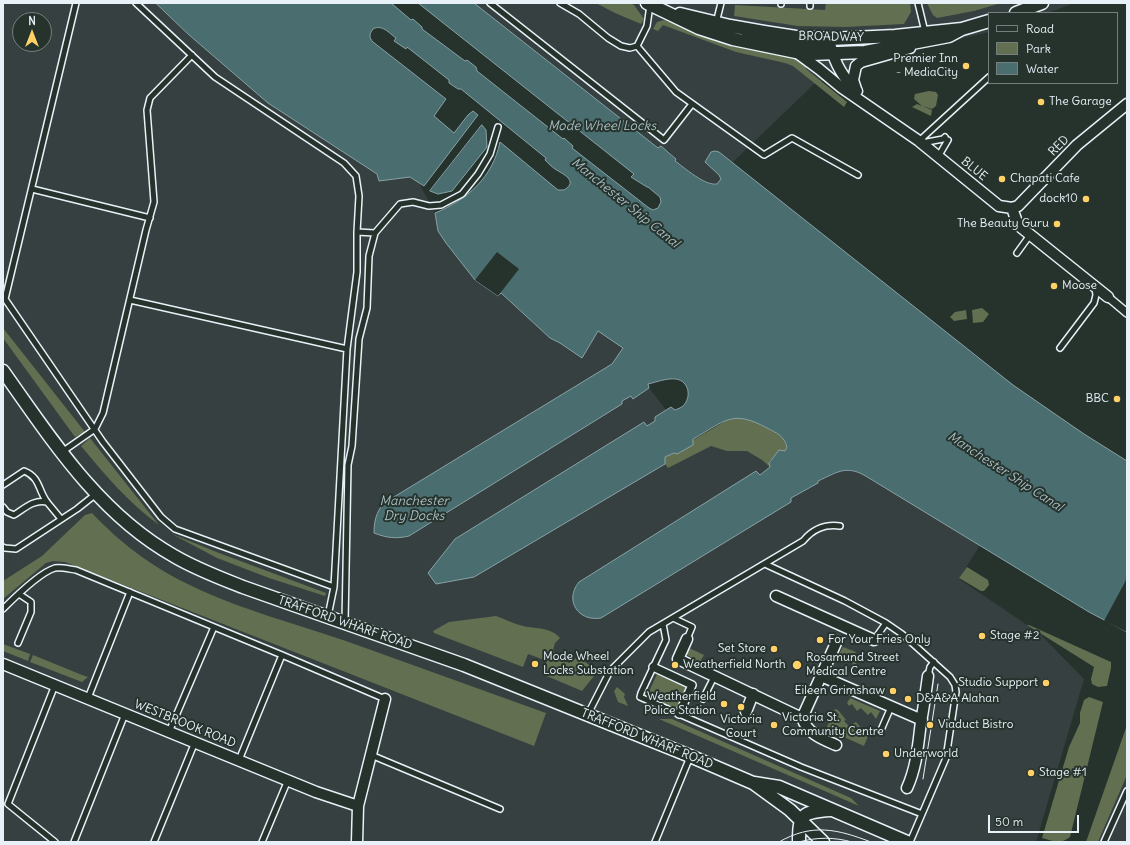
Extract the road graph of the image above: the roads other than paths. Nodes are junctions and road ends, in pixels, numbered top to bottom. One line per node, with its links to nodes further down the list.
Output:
1 (76, 3): 29 (lane)
2 (136, 3): 19 (lane)
3 (490, 3): 22 (lane)
4 (560, 3): 16 (lane)
5 (721, 3): 12 (lane)
6 (918, 3): 14 (lane)
7 (1042, 3): 10 (street)
8 (649, 4): 9 (street, BROADWAY); 16 (lane)
9 (669, 12): 12 (street, BROADWAY); 12 (street, BROADWAY)
10 (1023, 12)
11 (988, 21): 13 (street, BROADWAY)
12 (714, 27): 14 (street, BROADWAY); 17 (street, BROADWAY); 18 (street, BROADWAY)
13 (962, 29): 14 (street, BROADWAY); 15 (street, BROADWAY)
14 (925, 32)
15 (948, 36): 18 (street, BROADWAY); 21 (street, BROADWAY)
16 (637, 46): 22 (lane)
17 (796, 52): 18 (street, BROADWAY); 24 (street, BLUE)
18 (832, 54): 21 (street, BROADWAY)
19 (192, 55): 31 (lane); 32 (lane)
20 (988, 78): 26 (lane)
21 (857, 91): 24 (street, BROADWAY)
22 (692, 104): 28 (lane)
23 (1127, 104): 30 (street, RED)
24 (872, 107): 26 (street, BLUE)
25 (498, 127): 33 (lane)
26 (920, 142): 27 (street, BLUE); 27 (lane)
27 (938, 157): 30 (street, BLUE)
28 (858, 175)
29 (32, 189): 31 (lane); 37 (lane)
30 (1012, 208): 34 (street)
31 (150, 218): 39 (lane)
32 (357, 232): 33 (lane); 42 (lane)
33 (375, 233): 61 (lane)
34 (1030, 235): 35 (lane); 36 (street)
35 (1017, 253)
36 (1094, 285): 38 (street); 41 (lane)
37 (4, 297): 44 (lane)
38 (1108, 297): 40 (street)
39 (130, 300): 42 (lane); 44 (lane)
40 (1127, 313)
41 (1060, 348)
42 (346, 349): 54 (lane)
43 (3, 371): 45 (street, TRAFFORD WHARF ROAD)
44 (95, 429): 45 (lane); 54 (lane)
45 (62, 452): 47 (street, TRAFFORD WHARF ROAD)
46 (3, 485): 48 (lane)
47 (96, 494): 50 (lane); 59 (street, TRAFFORD WHARF ROAD)
48 (47, 502): 49 (lane); 50 (lane)
49 (3, 507)
50 (61, 520): 52 (lane)
51 (840, 526): 53 (lane)
52 (4, 549)
53 (765, 564): 60 (lane); 62 (lane)
54 (334, 587): 59 (lane)
55 (130, 592): 56 (lane); 64 (lane); 78 (lane)
56 (19, 594): 58 (lane); 68 (lane)
57 (776, 596): 65 (street)
58 (3, 609)
59 (328, 616): 61 (street, TRAFFORD WHARF ROAD)
60 (673, 618): 63 (lane); 66 (lane)
61 (345, 622): 84 (street, TRAFFORD WHARF ROAD)
62 (886, 623): 67 (lane); 70 (lane)
63 (662, 624): 72 (lane); 84 (lane)
64 (214, 627): 69 (lane); 89 (lane)
65 (840, 635): 67 (street); 73 (street)
66 (687, 639): 75 (street)
67 (874, 640)
68 (18, 643)
69 (282, 655): 79 (lane); 94 (lane)
70 (934, 662): 74 (lane); 102 (lane)
71 (3, 664): 76 (street, WESTBROOK ROAD)
72 (653, 667): 85 (street); 85 (lane)
73 (821, 676): 81 (street); 86 (street)
74 (928, 676): 87 (street)
75 (714, 677): 77 (street); 80 (lane)
76 (55, 685): 78 (street, WESTBROOK ROAD); 105 (lane)
77 (753, 694): 82 (street); 86 (street)
78 (88, 698): 83 (street, WESTBROOK ROAD)
79 (385, 699): 92 (street)
80 (703, 699)
81 (891, 707): 87 (street); 88 (lane)
82 (746, 712)
83 (125, 714): 89 (street, WESTBROOK ROAD); 106 (lane)
84 (588, 714): 93 (street, TRAFFORD WHARF ROAD)
85 (679, 714): 102 (lane)
86 (802, 718): 91 (street)
87 (922, 720): 97 (street)
88 (881, 730)
89 (169, 732): 90 (street, WESTBROOK ROAD)
90 (195, 742): 94 (street, WESTBROOK ROAD); 107 (lane)
91 (836, 745)
92 (371, 755): 99 (street); 101 (lane)
93 (690, 756): 96 (street, TRAFFORD WHARF ROAD); 110 (lane)
94 (239, 760): 95 (street, WESTBROOK ROAD)
95 (288, 780): 99 (street, WESTBROOK ROAD); 108 (lane)
96 (753, 783): 100 (street, TRAFFORD WHARF ROAD); 103 (street, TRAFFORD WHARF ROAD)
97 (907, 788)
98 (1127, 791): 115 (lane)
99 (358, 806): 109 (street)
100 (810, 807): 103 (street); 104 (street); 113 (street)
101 (500, 809)
102 (922, 814): 114 (lane)
103 (800, 820): 104 (street, TRAFFORD WHARF ROAD); 111 (street)
104 (813, 838): 112 (street, TRAFFORD WHARF ROAD)
105 (55, 842)
106 (74, 842)
107 (154, 842)
108 (262, 842)
109 (357, 842)
110 (655, 842)
111 (799, 842)
112 (823, 842)
113 (907, 842)
114 (910, 842)
115 (1104, 842)

